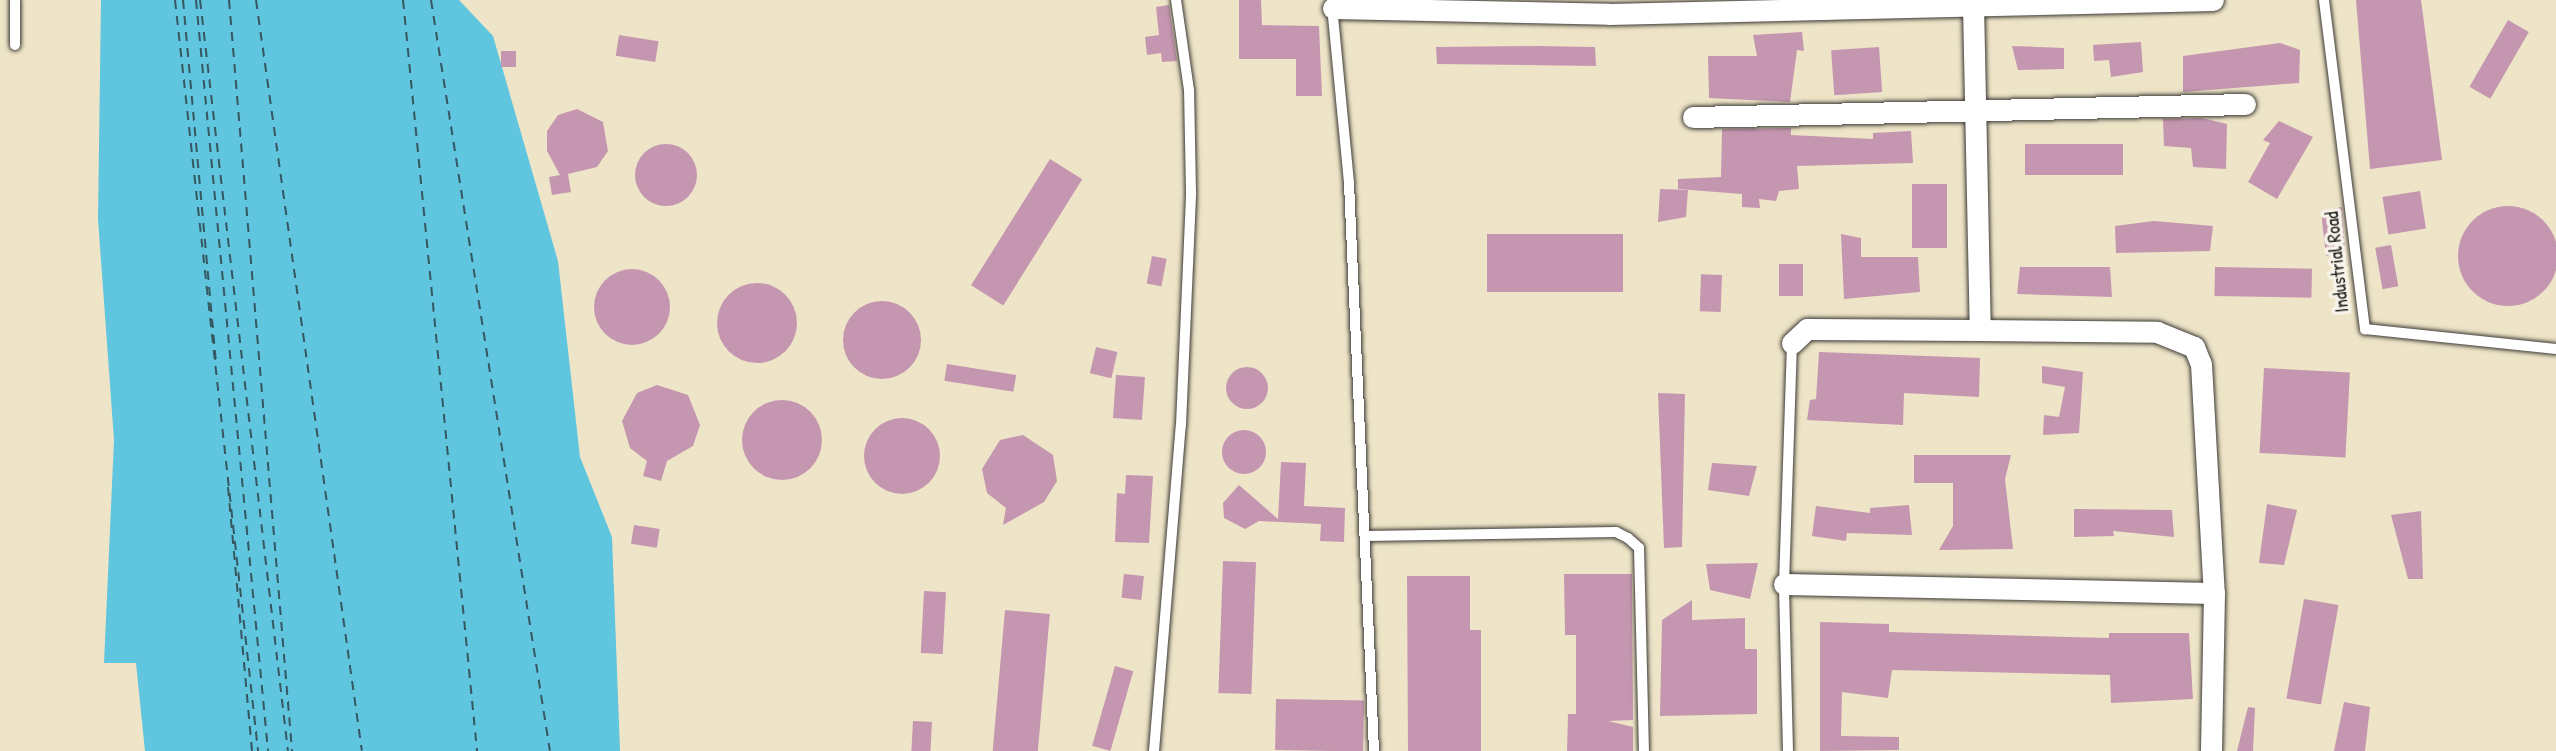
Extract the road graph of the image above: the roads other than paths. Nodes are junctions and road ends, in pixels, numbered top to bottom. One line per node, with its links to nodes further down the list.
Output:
1 (15, 0): 8 (lane)
2 (1176, 0): 18 (lane)
3 (2213, 0): 7 (street)
4 (2324, 0): 14 (lane, Industrial Road)
5 (1331, 4): 6 (street); 15 (lane)
6 (1709, 4): 7 (street)
7 (1972, 5): 10 (street)
8 (15, 44)
9 (2245, 104): 10 (street)
10 (1973, 107): 11 (street); 12 (street)
11 (1693, 117)
12 (1980, 330): 13 (street); 17 (street)
13 (1792, 343): 16 (lane)
14 (2556, 349)
15 (1367, 536): 19 (lane); 20 (lane)
16 (1784, 584): 17 (street); 21 (lane)
17 (2214, 593): 22 (street)
18 (1154, 751)
19 (1374, 751)
20 (1644, 751)
21 (1788, 751)
22 (2211, 751)

